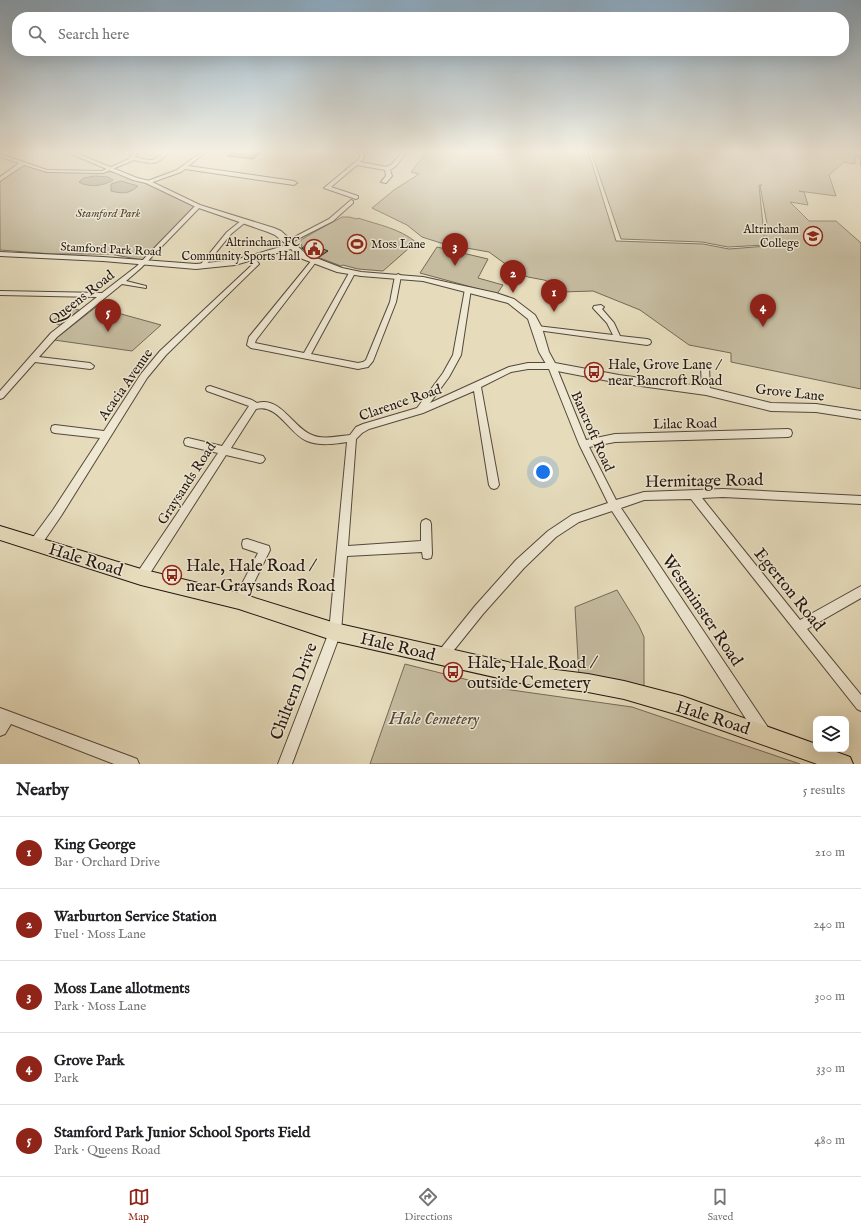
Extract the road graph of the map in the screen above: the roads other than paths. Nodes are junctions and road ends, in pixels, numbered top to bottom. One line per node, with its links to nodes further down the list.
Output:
1 (158, 187): 5 (street)
2 (328, 187): 3 (street)
3 (356, 197)
4 (350, 202): 7 (street)
5 (198, 206): 6 (street); 11 (street, Queens Road)
6 (244, 221): 7 (street); 12 (street)
7 (289, 244): 9 (street, Stamford Park Road); 10 (street)
8 (0, 254): 11 (street, Stamford Park Road)
9 (253, 258): 12 (street, Stamford Park Road); 38 (street, Acacia Avenue)
10 (314, 261): 13 (street); 24 (street)
11 (143, 263): 12 (street, Stamford Park Road); 15 (street, Queens Road)
12 (203, 265)
13 (352, 273): 14 (street); 24 (street)
14 (398, 276): 17 (street); 24 (street)
15 (122, 282): 16 (street); 19 (street, Queens Road)
16 (144, 287)
17 (468, 289): 21 (street); 34 (street)
18 (0, 292): 19 (street)
19 (105, 295): 25 (street, Queens Road)
20 (601, 307): 22 (street)
21 (537, 328): 22 (street); 27 (street)
22 (617, 338): 23 (street)
23 (647, 342)
24 (306, 356)
25 (32, 359): 26 (street); 32 (street, Queens Road)
26 (90, 366)
27 (552, 366): 29 (street, Clarence Road); 31 (street, Grove Lane); 41 (street, Bancroft Road)
28 (705, 366): 31 (street)
29 (477, 386): 34 (street, Clarence Road); 44 (street)
30 (210, 389): 33 (street)
31 (706, 391): 35 (street, Grove Lane)
32 (0, 396)
33 (256, 406): 39 (street); 42 (street, Graysands Road)
34 (419, 411): 39 (street, Clarence Road)
35 (861, 415)
36 (55, 429): 38 (street)
37 (788, 434): 41 (street, Lilac Road)
38 (105, 435): 50 (street, Acacia Avenue)
39 (352, 438): 52 (street, Clarence Road)
40 (188, 442): 42 (street)
41 (583, 444): 47 (street, Bancroft Road)
42 (224, 450): 43 (street); 53 (street, Graysands Road)
43 (260, 459)
44 (494, 485)
45 (693, 494): 46 (street, Hermitage Road); 47 (street, Hermitage Road); 56 (street, Egerton Road)
46 (861, 500)
47 (614, 506): 58 (street, Hermitage Road); 62 (street, Westminster Road)
48 (426, 524): 52 (street)
49 (0, 533): 50 (main road, Hale Road)
50 (35, 544): 53 (main road, Hale Road)
51 (247, 544): 55 (street)
52 (342, 551): 57 (street, Clarence Road)
53 (141, 577): 55 (main road, Hale Road)
54 (861, 592): 56 (street)
55 (239, 601): 57 (main road, Hale Road)
56 (800, 627): 59 (street, Egerton Road)
57 (335, 632): 58 (main road, Hale Road); 64 (street, Chiltern Drive)
58 (442, 656): 62 (main road, Hale Road)
59 (861, 706)
60 (4, 716): 61 (street); 63 (street)
61 (0, 729)
62 (764, 734): 65 (main road, Hale Road)
63 (132, 764)
64 (285, 764)
65 (843, 764)

